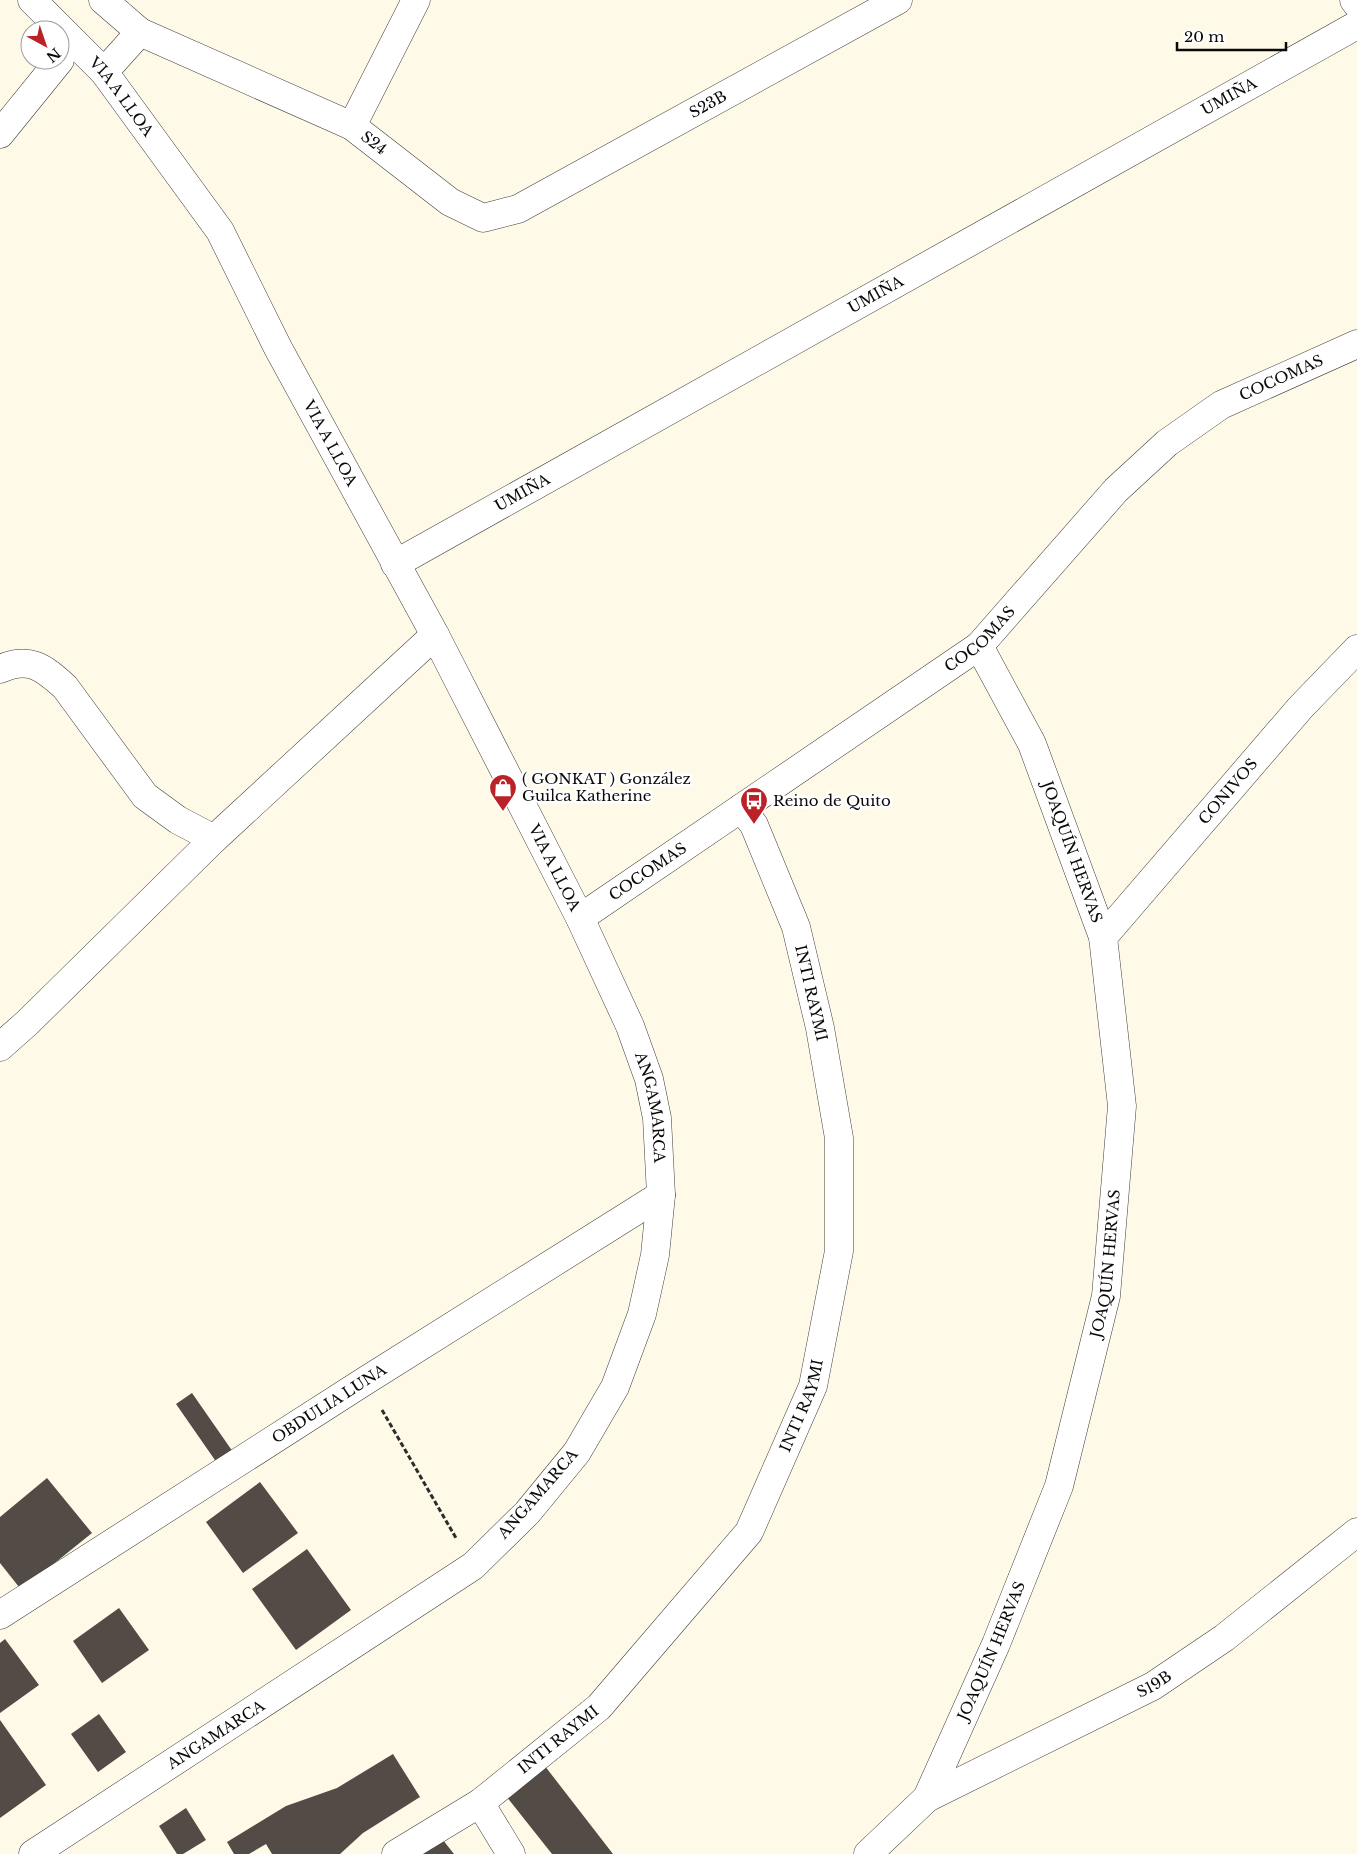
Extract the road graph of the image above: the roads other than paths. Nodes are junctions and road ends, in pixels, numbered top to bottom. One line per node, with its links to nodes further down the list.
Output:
1 (32, 0): 7 (street, VIA A LLOA)
2 (103, 0): 9 (street)
3 (416, 0): 13 (street, S24)
4 (898, 0): 15 (street, S23B)
5 (1354, 0): 6 (street)
6 (1357, 4)
7 (44, 20)
8 (1357, 25): 17 (street, UMIÑA)
9 (140, 32): 12 (street); 13 (street)
10 (70, 57): 12 (street, VIA A LLOA)
11 (51, 70): 14 (street)
12 (104, 72): 17 (street, VIA A LLOA)
13 (352, 126): 15 (street, S24)
14 (0, 134)
15 (518, 209)
16 (1357, 344): 19 (street, COCOMAS)
17 (395, 564): 18 (street, VIA A LLOA)
18 (435, 635): 23 (street); 24 (street, VIA A LLOA)
19 (978, 646): 22 (street, COCOMAS); 25 (street, JOAQUÍN HERVAS)
20 (1357, 649): 25 (street, CONIVOS)
21 (0, 669): 23 (street)
22 (741, 808): 24 (street, COCOMAS); 31 (street, INTI RAYMI)
23 (214, 839): 26 (street)
24 (580, 918): 27 (street, ANGAMARCA)
25 (1103, 937): 30 (street, JOAQUÍN HERVAS)
26 (0, 1047)
27 (661, 1196): 29 (street, OBDULIA LUNA); 32 (street, ANGAMARCA)
28 (1357, 1532): 30 (street, S19B)
29 (0, 1615)
30 (927, 1798): 35 (street, JOAQUÍN HERVAS)
31 (480, 1803): 33 (street, INTI RAYMI); 34 (street)
32 (33, 1854)
33 (396, 1854)
34 (511, 1854)
35 (868, 1854)

